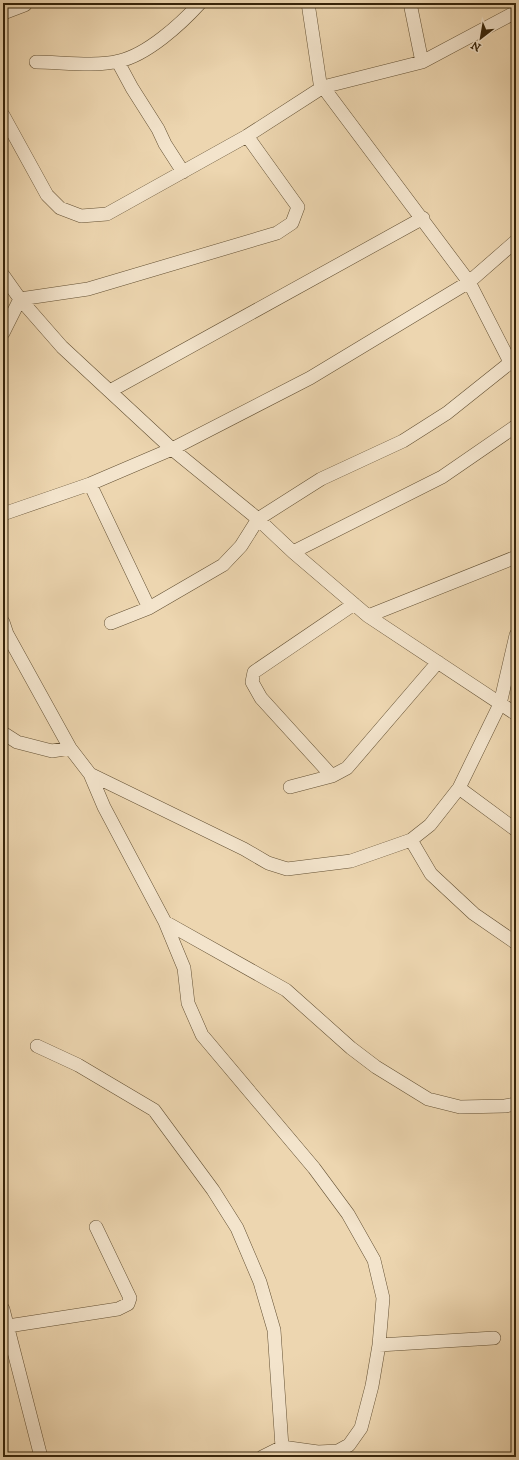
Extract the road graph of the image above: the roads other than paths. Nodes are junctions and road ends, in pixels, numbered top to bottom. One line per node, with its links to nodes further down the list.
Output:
1 (24, 3): 5 (street)
2 (200, 3): 8 (street)
3 (308, 3): 10 (street)
4 (410, 3): 9 (street)
5 (3, 11)
6 (515, 14): 9 (street)
7 (36, 62): 8 (street)
8 (118, 62): 13 (street)
9 (422, 62): 10 (street)
10 (323, 87): 12 (street); 14 (street)
11 (3, 115): 13 (street)
12 (247, 136): 13 (street); 18 (street)
13 (183, 172)
14 (422, 218): 17 (street); 21 (street)
15 (516, 241): 17 (street)
16 (3, 275): 18 (street)
17 (470, 282): 20 (street); 23 (street)
18 (20, 299): 19 (street); 21 (street)
19 (3, 332)
20 (513, 360): 26 (street)
21 (110, 390): 23 (street)
22 (516, 426): 27 (street)
23 (172, 450): 24 (street); 26 (street)
24 (90, 484): 25 (street); 30 (street)
25 (3, 514)
26 (258, 519): 27 (street); 30 (street)
27 (293, 552): 29 (street)
28 (516, 557): 31 (street)
29 (354, 604): 31 (street); 41 (street)
30 (149, 608): 33 (street)
31 (368, 616): 35 (street)
32 (3, 622): 39 (street)
33 (111, 623)
34 (516, 635): 36 (street)
35 (438, 662): 36 (street); 41 (street)
36 (500, 704): 37 (street); 43 (street)
37 (516, 714)
38 (3, 734): 39 (street)
39 (70, 748): 40 (street)
40 (90, 774): 45 (street); 46 (street)
41 (332, 776): 42 (street)
42 (290, 787)
43 (459, 788): 44 (street); 45 (street)
44 (516, 830)
45 (411, 840): 47 (street)
46 (165, 922): 49 (street); 54 (street)
47 (516, 943)
48 (37, 1046): 55 (street)
49 (516, 1104)
50 (96, 1227): 52 (street)
51 (3, 1309): 52 (street)
52 (6, 1327): 57 (street)
53 (494, 1338): 54 (street)
54 (379, 1345): 56 (street)
55 (282, 1447): 56 (street); 58 (street)
56 (341, 1454)
57 (41, 1457)
58 (262, 1457)

